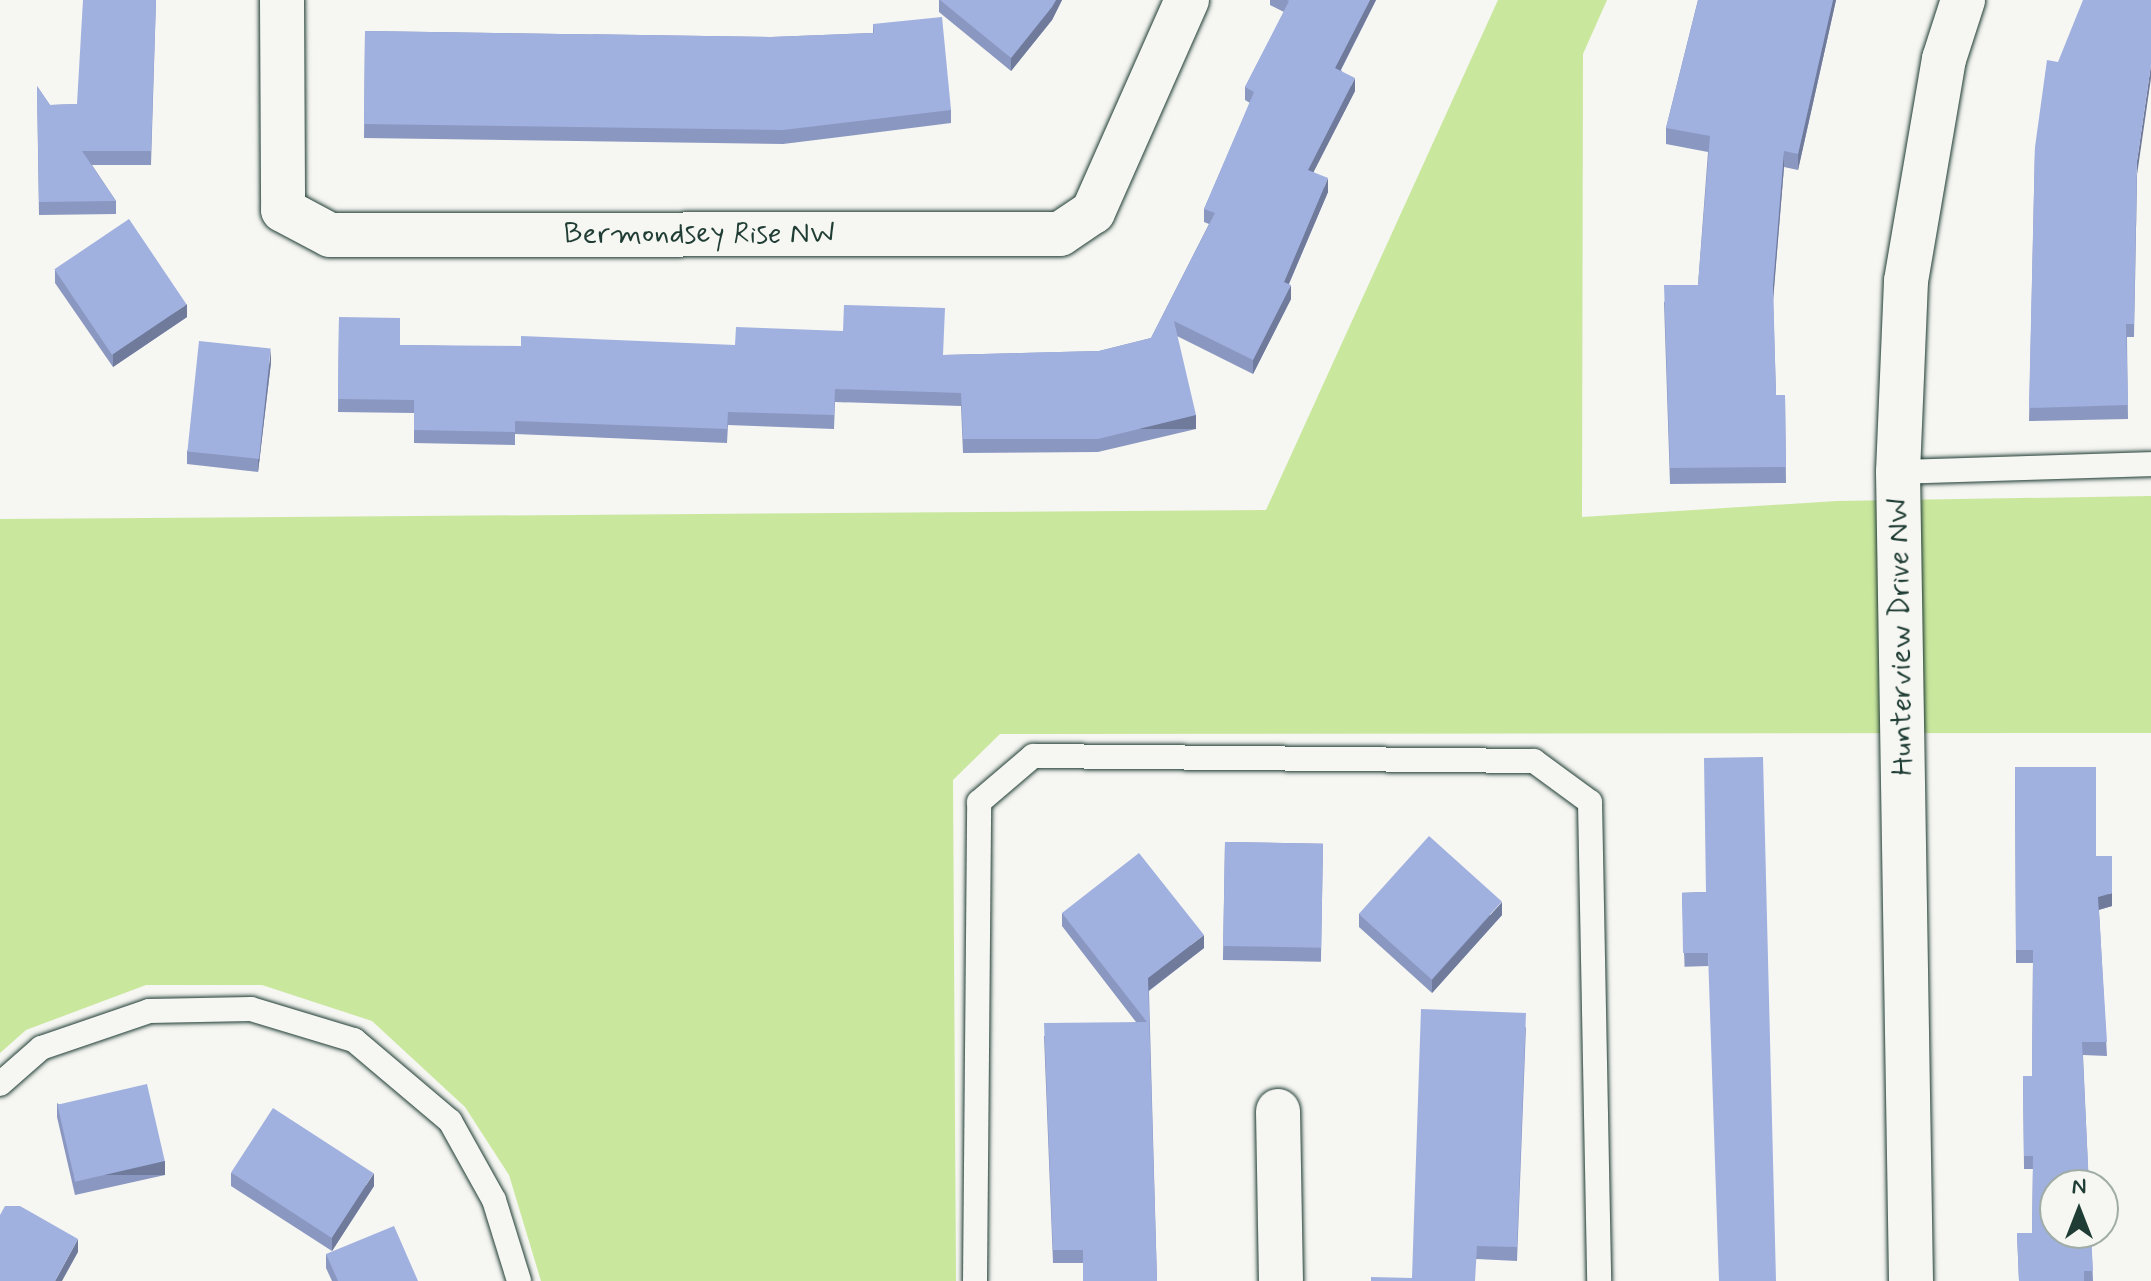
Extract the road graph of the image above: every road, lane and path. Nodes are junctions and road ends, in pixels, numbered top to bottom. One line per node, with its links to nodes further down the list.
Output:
1 (282, 0): 2 (street, Bermondsey Rise NW)
2 (1187, 0)
3 (1963, 0): 5 (street, Hunterview Drive NW)
4 (2151, 464): 5 (lane)
5 (1898, 472): 12 (street, Hunterview Drive NW)
6 (0, 1084): 8 (lane)
7 (1278, 1111): 10 (street)
8 (519, 1281)
9 (975, 1281): 11 (lane)
10 (1281, 1281)
11 (1599, 1281)
12 (1911, 1281)

